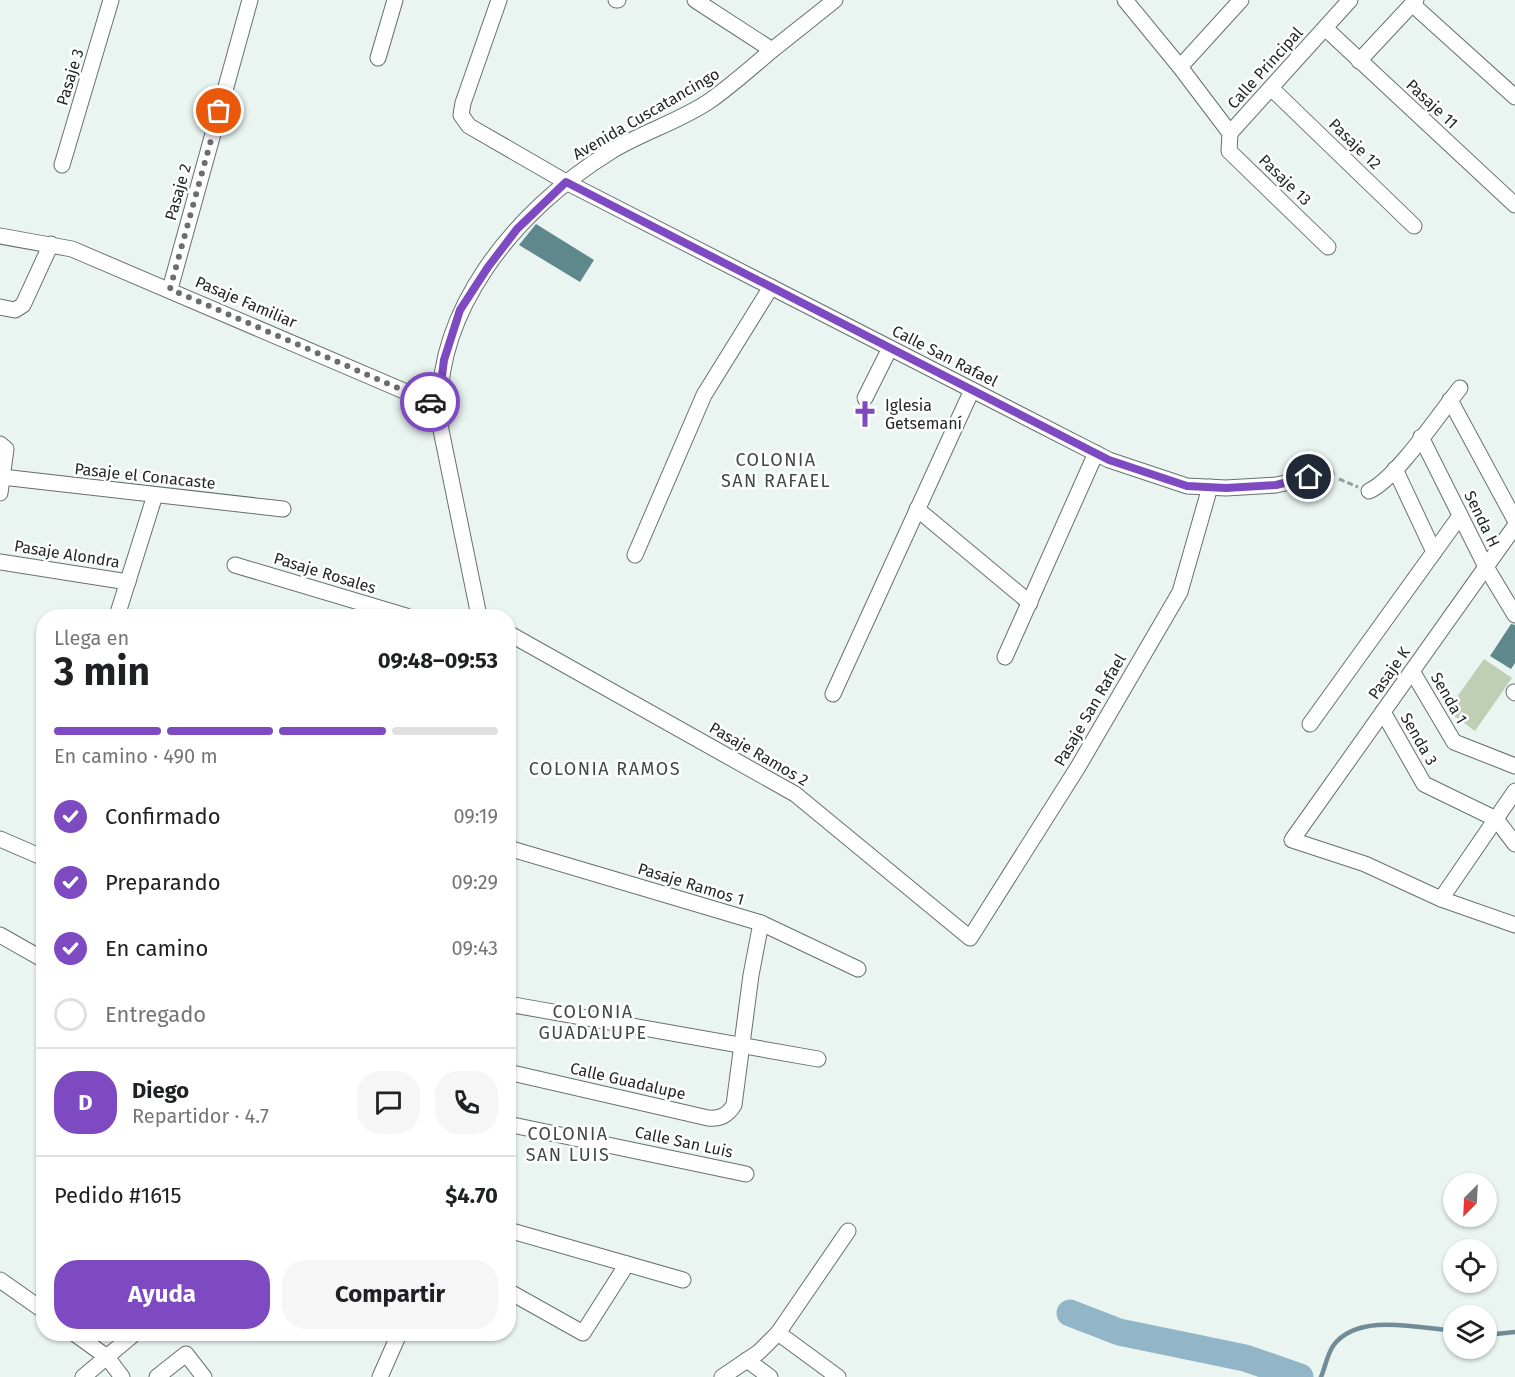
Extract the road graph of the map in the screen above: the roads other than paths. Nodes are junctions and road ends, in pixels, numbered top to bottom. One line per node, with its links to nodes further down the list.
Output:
1 (111, 0): 19 (street, Pasaje 3)
2 (250, 0): 27 (street, Pasaje 2)
3 (395, 0): 13 (street)
4 (499, 0): 20 (street)
5 (695, 0): 12 (street)
6 (835, 0): 12 (street, Avenida Cuscatancingo)
7 (1125, 0): 15 (street)
8 (1241, 0): 15 (street)
9 (1350, 0): 11 (street, Calle Principal)
10 (1414, 2): 14 (street); 17 (street)
11 (1325, 28): 14 (street, Pasaje 11); 16 (street, Calle Principal)
12 (772, 50): 20 (street, Avenida Cuscatancingo)
13 (378, 58)
14 (1359, 61): 21 (street, Pasaje 11)
15 (1180, 67): 18 (street)
16 (1271, 88): 18 (street, Calle Principal); 22 (street, Pasaje 12)
17 (1515, 97)
18 (1230, 133): 25 (street, Pasaje 13)
19 (62, 165)
20 (566, 182): 26 (street, Calle San Rafael); 32 (street, Avenida Cuscatancingo)
21 (1515, 205)
22 (1414, 226)
23 (0, 236): 24 (street, Pasaje Familiar)
24 (51, 244): 27 (street, Pasaje Familiar); 28 (street)
25 (1328, 247)
26 (771, 287): 29 (street, Calle San Rafael); 48 (street)
27 (170, 289): 32 (street, Pasaje Familiar)
28 (0, 307)
29 (890, 348): 30 (street, Calle San Rafael); 31 (street)
30 (972, 390): 35 (street, Calle San Rafael); 43 (street)
31 (865, 398)
32 (438, 406): 56 (street, Avenida Cuscatancingo)
33 (1421, 437): 36 (street); 44 (street, Senda H); 45 (street)
34 (3, 447): 38 (street)
35 (1095, 453): 39 (street, Calle San Rafael); 53 (street)
36 (1395, 469): 40 (street); 47 (street)
37 (1326, 474): 39 (street, Calle San Rafael)
38 (1, 485): 41 (street, Pasaje el Conacaste)
39 (1210, 487): 75 (street, Pasaje San Rafael)
40 (1369, 491)
41 (154, 495): 42 (street, Pasaje el Conacaste); 52 (street)
42 (284, 509)
43 (917, 509): 53 (street); 61 (street)
44 (1460, 516): 47 (street); 51 (street, Senda H)
45 (1515, 520)
46 (1515, 526): 51 (street, Pasaje K)
47 (1434, 552): 63 (street)
48 (635, 555)
49 (0, 562): 52 (street, Pasaje Alondra)
50 (235, 565): 55 (street, Pasaje Rosales)
51 (1486, 567): 57 (street, Senda H); 60 (street, Pasaje K)
52 (128, 582): 54 (street)
53 (1030, 603): 59 (street)
54 (119, 609)
55 (383, 609)
56 (477, 609)
57 (1515, 615)
58 (516, 637): 75 (street, Pasaje Ramos 2)
59 (1005, 657)
60 (1412, 671): 62 (street, Pasaje K); 64 (street, Senda 1)
61 (833, 694)
62 (1383, 712): 66 (street, Senda 3); 71 (street, Pasaje K)
63 (1310, 724)
64 (1515, 766)
65 (1515, 791): 66 (street)
66 (1496, 819): 68 (street); 71 (street)
67 (0, 839): 70 (street)
68 (1515, 844)
69 (516, 850): 72 (street, Pasaje Ramos 1)
70 (36, 855)
71 (1441, 898): 73 (street)
72 (762, 923): 77 (street, Pasaje Ramos 1); 79 (street)
73 (1515, 925)
74 (0, 935): 76 (street)
75 (970, 938)
76 (36, 955)
77 (858, 969)
78 (516, 1005): 79 (street)
79 (742, 1045): 80 (street); 81 (street, Calle Guadalupe)
80 (818, 1059)
81 (516, 1074)
82 (516, 1126): 83 (street, Calle San Luis)
83 (746, 1174)
84 (848, 1231): 91 (street)
85 (516, 1232): 86 (street)
86 (627, 1264): 88 (street); 89 (street)
87 (0, 1280): 90 (street)
88 (683, 1280)
89 (516, 1296)
90 (36, 1305)
91 (778, 1333): 96 (street); 104 (street)
92 (85, 1341): 95 (street)
93 (126, 1341): 95 (street)
94 (396, 1341): 101 (street)
95 (107, 1357): 97 (street); 98 (street)
96 (747, 1359): 102 (street); 103 (street)
97 (83, 1377)
98 (122, 1377)
99 (157, 1377): 100 (street)
100 (204, 1377)
101 (380, 1377)
102 (722, 1377)
103 (770, 1377)
104 (838, 1377)

